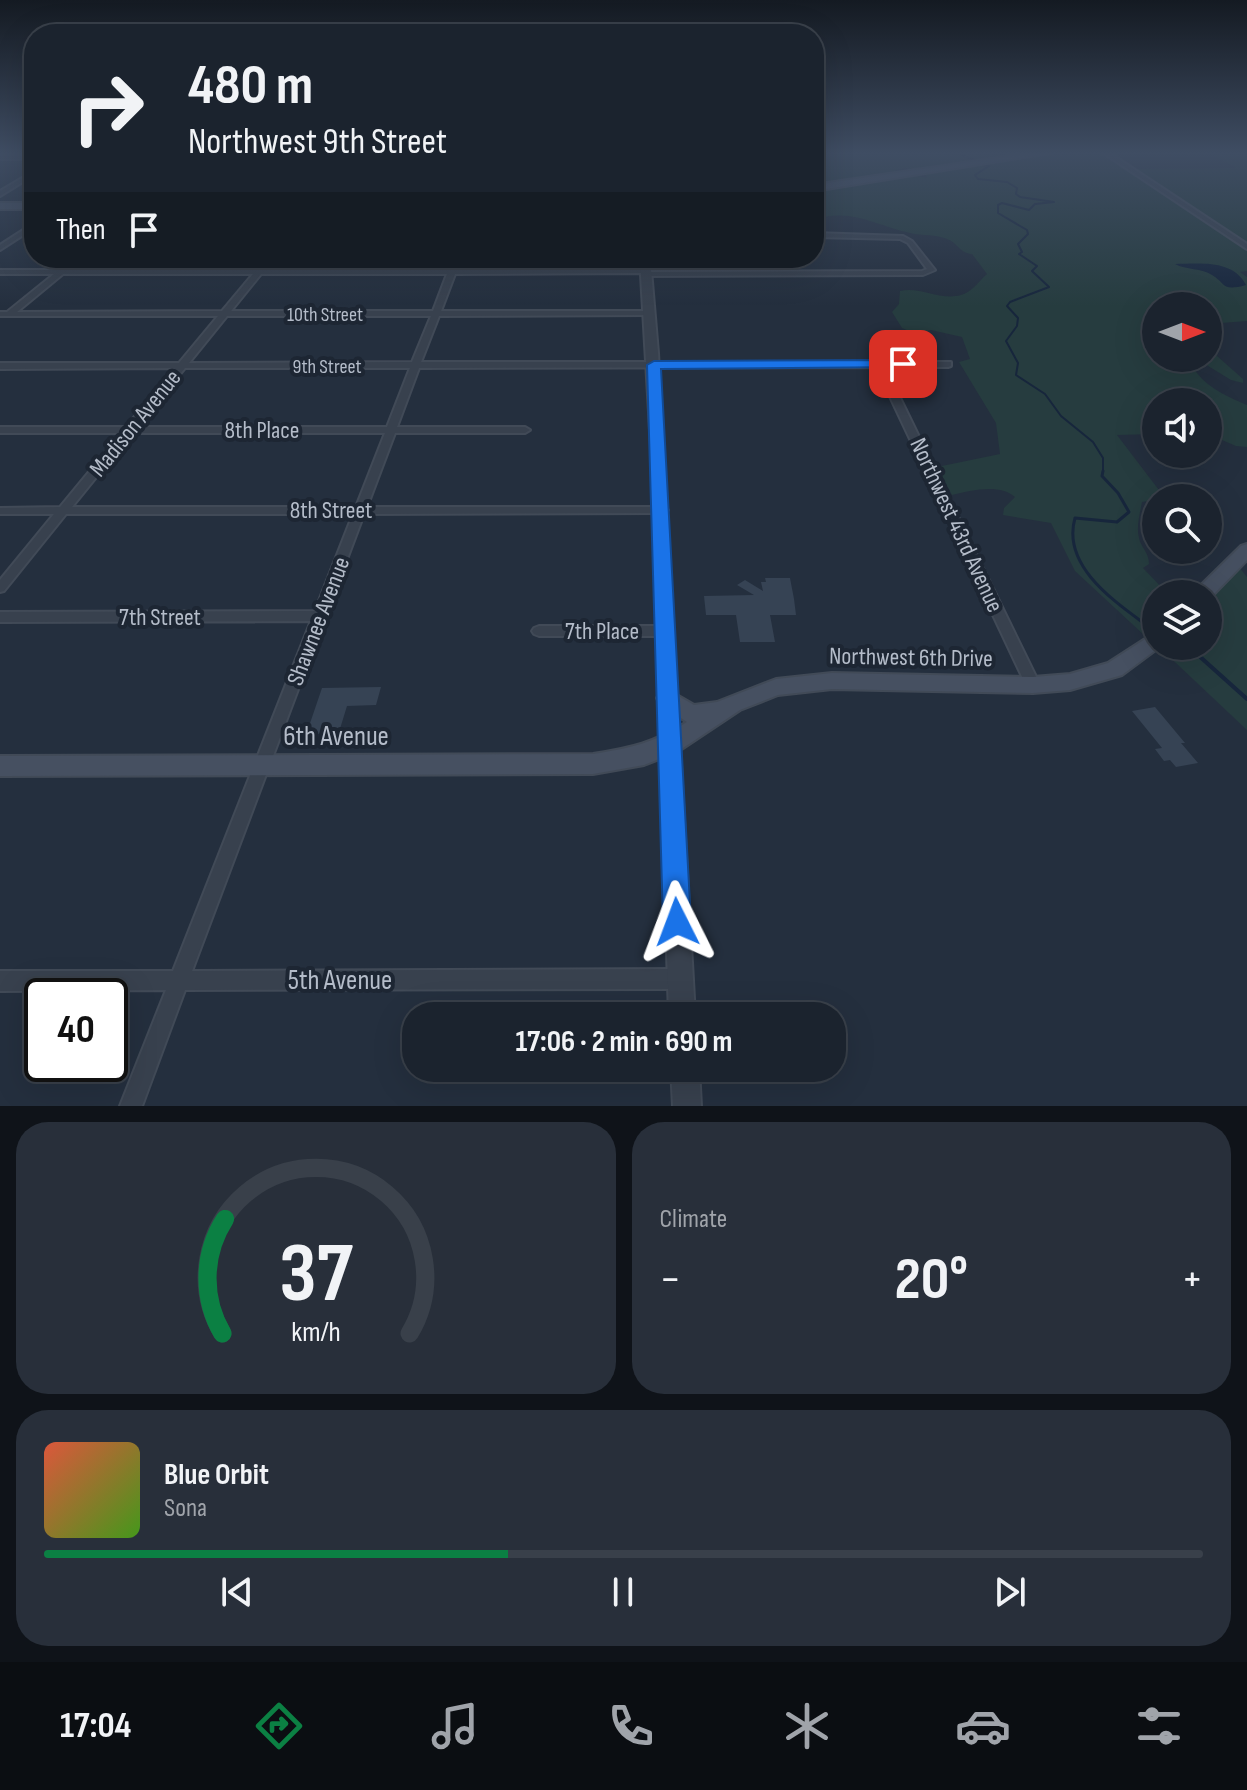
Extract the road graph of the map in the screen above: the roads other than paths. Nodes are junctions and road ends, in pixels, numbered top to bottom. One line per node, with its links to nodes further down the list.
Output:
1 (1182, 204): 6 (street)
2 (0, 206): 3 (main road)
3 (24, 206)
4 (24, 232): 7 (street)
5 (824, 235): 12 (street)
6 (1247, 247)
7 (0, 248)
8 (66, 268): 15 (street)
9 (262, 268): 16 (street, Madison Avenue)
10 (598, 268): 13 (street)
11 (646, 268): 17 (street)
12 (692, 268)
13 (452, 271): 16 (street); 20 (street, Shawnee Avenue)
14 (0, 272): 15 (street)
15 (61, 272): 16 (street); 18 (street)
16 (259, 272): 19 (street, Madison Avenue)
17 (650, 313): 20 (street, 10th Street); 23 (street)
18 (4, 314): 19 (street, 10th Street); 21 (street)
19 (225, 314): 20 (street, 10th Street); 26 (street, Madison Avenue)
20 (436, 314): 27 (street, Shawnee Avenue)
21 (0, 321)
22 (948, 364): 24 (street, 9th Street)
23 (654, 365): 24 (street, 9th Street); 27 (street, 9th Street); 33 (street)
24 (880, 365): 44 (street, Northwest 43rd Avenue)
25 (0, 366): 26 (street, 9th Street)
26 (182, 366): 27 (street, 9th Street); 30 (street, Madison Avenue)
27 (416, 366): 28 (street, Shawnee Avenue)
28 (391, 429): 30 (street, 8th Place); 31 (street, 8th Place); 32 (street, Shawnee Avenue)
29 (0, 430): 30 (street, 8th Place)
30 (129, 430): 35 (street, Madison Avenue)
31 (525, 430)
32 (361, 510): 33 (street, 8th Street); 35 (street, 8th Street); 39 (street, Shawnee Avenue)
33 (662, 510): 42 (street)
34 (0, 511): 35 (street, 8th Street)
35 (63, 511): 38 (street, Madison Avenue)
36 (1247, 550): 37 (main road)
37 (1216, 580)
38 (0, 588)
39 (320, 616): 40 (street, 7th Street); 49 (street, Shawnee Avenue)
40 (0, 617)
41 (539, 631): 42 (street, 7th Place)
42 (666, 631): 45 (street)
43 (1142, 650): 44 (main road, Northwest 6th Drive)
44 (1033, 685): 46 (main road, Northwest 6th Drive)
45 (668, 698): 46 (main road); 47 (street)
46 (724, 709): 47 (main road, Northwest 6th Drive)
47 (669, 745): 49 (main road, 6th Avenue); 51 (street)
48 (0, 766): 49 (main road, 6th Avenue)
49 (263, 766): 50 (street, Shawnee Avenue)
50 (180, 979): 51 (street, 5th Avenue); 52 (street, 5th Avenue); 55 (street, Shawnee Avenue)
51 (680, 979): 53 (street)
52 (0, 981)
53 (681, 1002)
54 (686, 1082): 56 (street)
55 (131, 1106)
56 (687, 1106)

